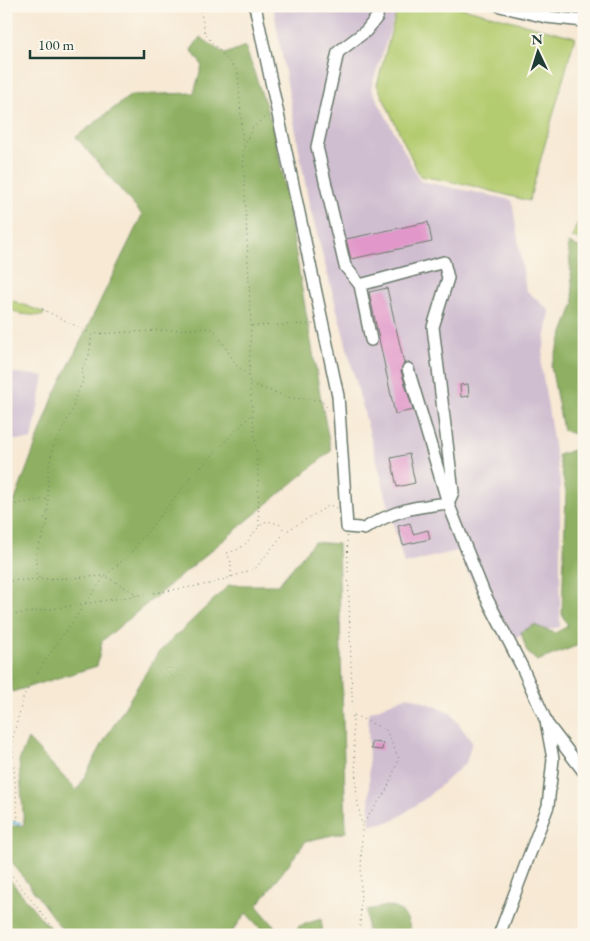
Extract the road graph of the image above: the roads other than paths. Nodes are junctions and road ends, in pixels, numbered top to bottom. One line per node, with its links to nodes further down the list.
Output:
1 (255, 6): 8 (street)
2 (378, 6): 5 (street)
3 (500, 6): 4 (street)
4 (584, 21)
5 (360, 285): 6 (street); 8 (street)
6 (371, 340)
7 (408, 369): 8 (street)
8 (448, 503): 9 (street)
9 (546, 721): 10 (street); 11 (street)
10 (584, 772)
11 (499, 935)

